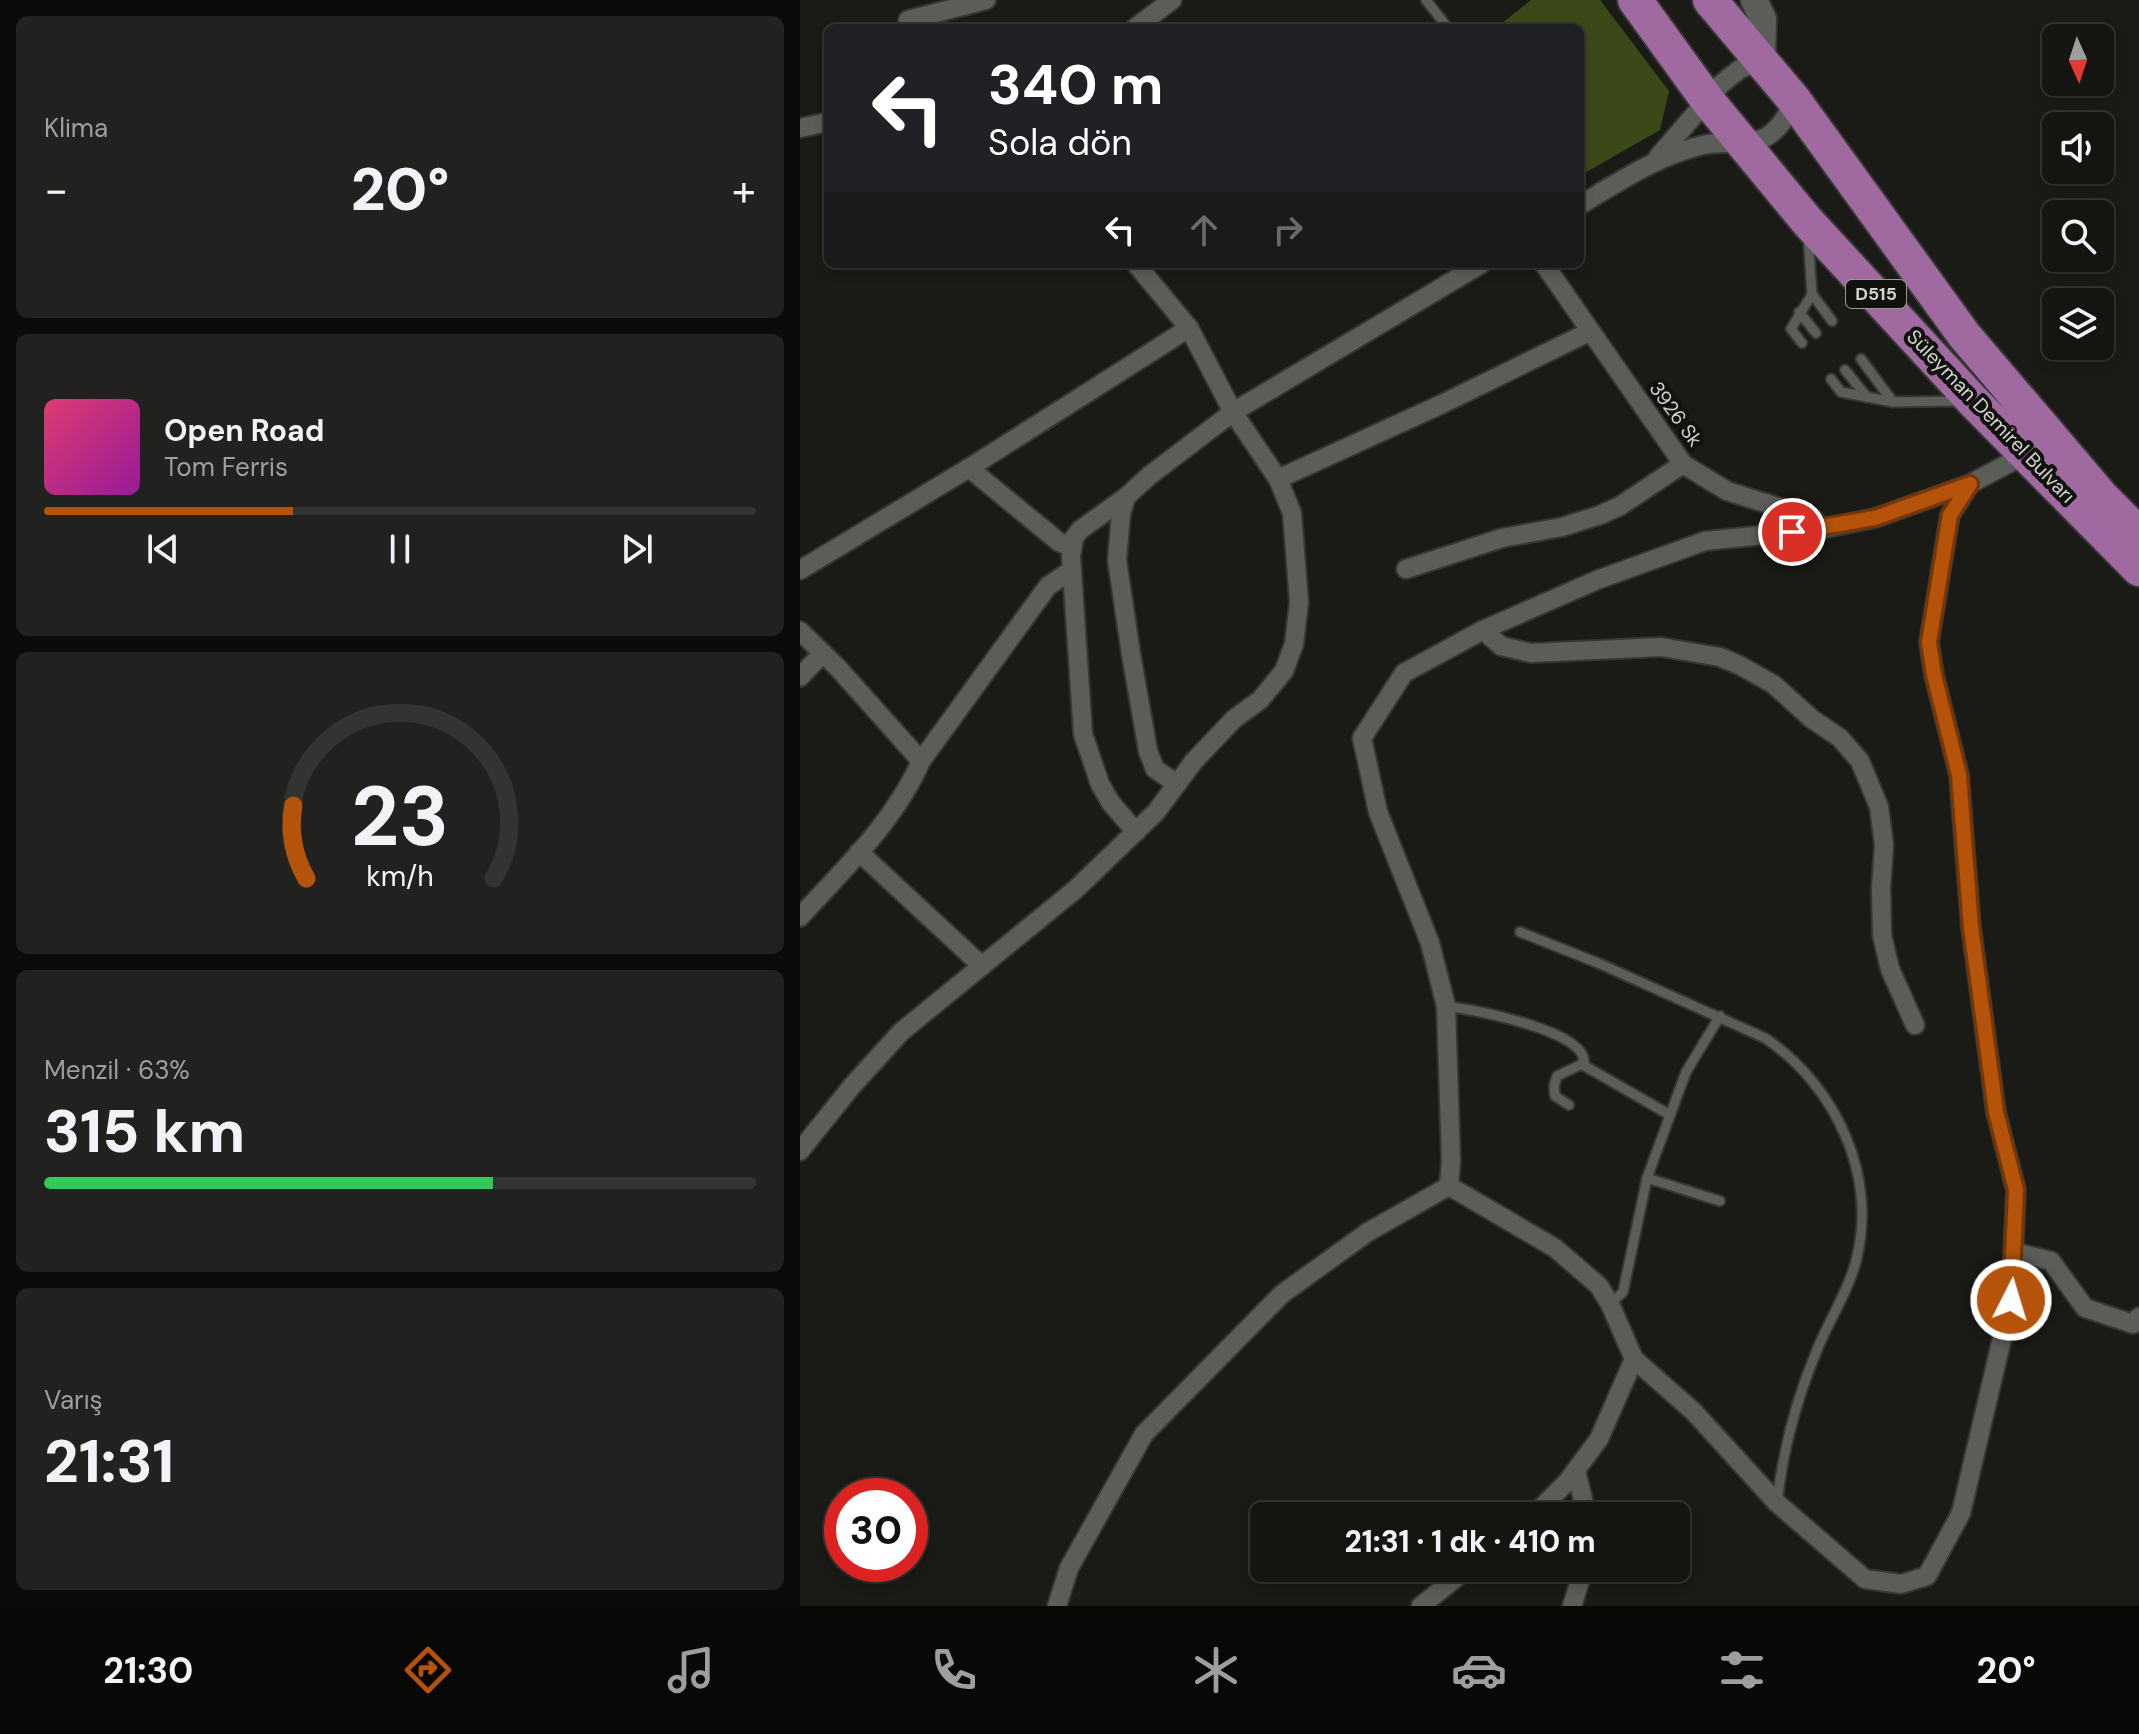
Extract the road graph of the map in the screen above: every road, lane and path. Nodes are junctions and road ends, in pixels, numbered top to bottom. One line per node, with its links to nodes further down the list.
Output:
1 (986, 0): 7 (street)
2 (1172, 0): 8 (street)
3 (1426, 0): 9 (lane)
4 (1635, 0): 12 (highway, Süleyman Demirel Bulvarı / D515)
5 (1710, 0): 10 (highway, Süleyman Demirel Bulvarı / D515)
6 (1754, 0): 10 (street)
7 (908, 20)
8 (1140, 24)
9 (1445, 24)
10 (1762, 61): 11 (highway, Süleyman Demirel Bulvarı / D515); 12 (street)
11 (1794, 100): 15 (street); 43 (highway, Süleyman Demirel Bulvarı / D515)
12 (1708, 101): 15 (highway, Süleyman Demirel Bulvarı / D515); 16 (street)
13 (824, 123): 14 (street)
14 (800, 128)
15 (1742, 144): 16 (street); 18 (highway, Süleyman Demirel Bulvarı / D515)
16 (1657, 160): 17 (street)
17 (1584, 199)
18 (1807, 221): 22 (lane); 33 (highway, Süleyman Demirel Bulvarı / D515)
19 (1139, 268): 25 (street)
20 (1474, 268): 35 (street)
21 (1547, 268): 26 (street, 3926 Sk)
22 (1812, 294): 23 (lane); 24 (lane)
23 (1799, 312): 27 (lane); 28 (lane)
24 (1832, 321)
25 (1189, 328): 35 (street); 38 (street)
26 (1589, 332): 37 (street, 3926 Sk); 39 (street)
27 (1816, 333)
28 (1802, 343)
29 (1861, 359): 34 (lane)
30 (1845, 370): 32 (lane)
31 (1831, 379): 32 (lane)
32 (1867, 397): 34 (lane)
33 (1973, 401): 34 (lane); 36 (highway, Süleyman Demirel Bulvarı / D515)
34 (1893, 402)
35 (1233, 412): 39 (street); 41 (street)
36 (2026, 454): 40 (street); 46 (highway, Süleyman Demirel Bulvarı / D515)
37 (1683, 464): 42 (street, 3926 Sk); 45 (street)
38 (969, 468): 44 (street); 47 (street)
39 (1278, 479): 54 (street)
40 (1970, 484): 42 (street); 70 (street)
41 (1126, 497): 44 (street); 54 (street)
42 (1821, 529): 49 (street)
43 (2139, 534)
44 (1072, 547): 48 (street)
45 (1406, 569)
46 (2139, 569)
47 (800, 570)
48 (1072, 570): 53 (street); 55 (street)
49 (1483, 630): 60 (street); 62 (street)
50 (800, 631): 51 (street)
51 (823, 653): 52 (street); 53 (street)
52 (800, 677)
53 (921, 761): 56 (street)
54 (1177, 784): 55 (street)
55 (1136, 832): 59 (street)
56 (859, 852): 57 (street); 59 (street)
57 (800, 917)
58 (1520, 932): 61 (lane)
59 (982, 966): 66 (street)
60 (1446, 1006): 63 (lane); 68 (street)
61 (1720, 1016): 65 (lane); 77 (lane)
62 (1915, 1025)
63 (1583, 1065): 64 (lane); 65 (lane)
64 (1569, 1105)
65 (1670, 1115): 67 (lane)
66 (800, 1151)
67 (1647, 1178): 69 (lane); 71 (lane)
68 (1449, 1186): 71 (street); 80 (street)
69 (1720, 1201)
70 (2015, 1252): 72 (street); 77 (street)
71 (1610, 1304): 73 (street)
72 (2139, 1317)
73 (1634, 1359): 74 (street); 77 (street)
74 (1576, 1471): 75 (street); 76 (street)
75 (1546, 1502)
76 (1584, 1502)
77 (1777, 1503)
78 (1451, 1582): 81 (street)
79 (1580, 1582): 82 (street)
80 (1057, 1606)
81 (1421, 1606)
82 (1572, 1606)

